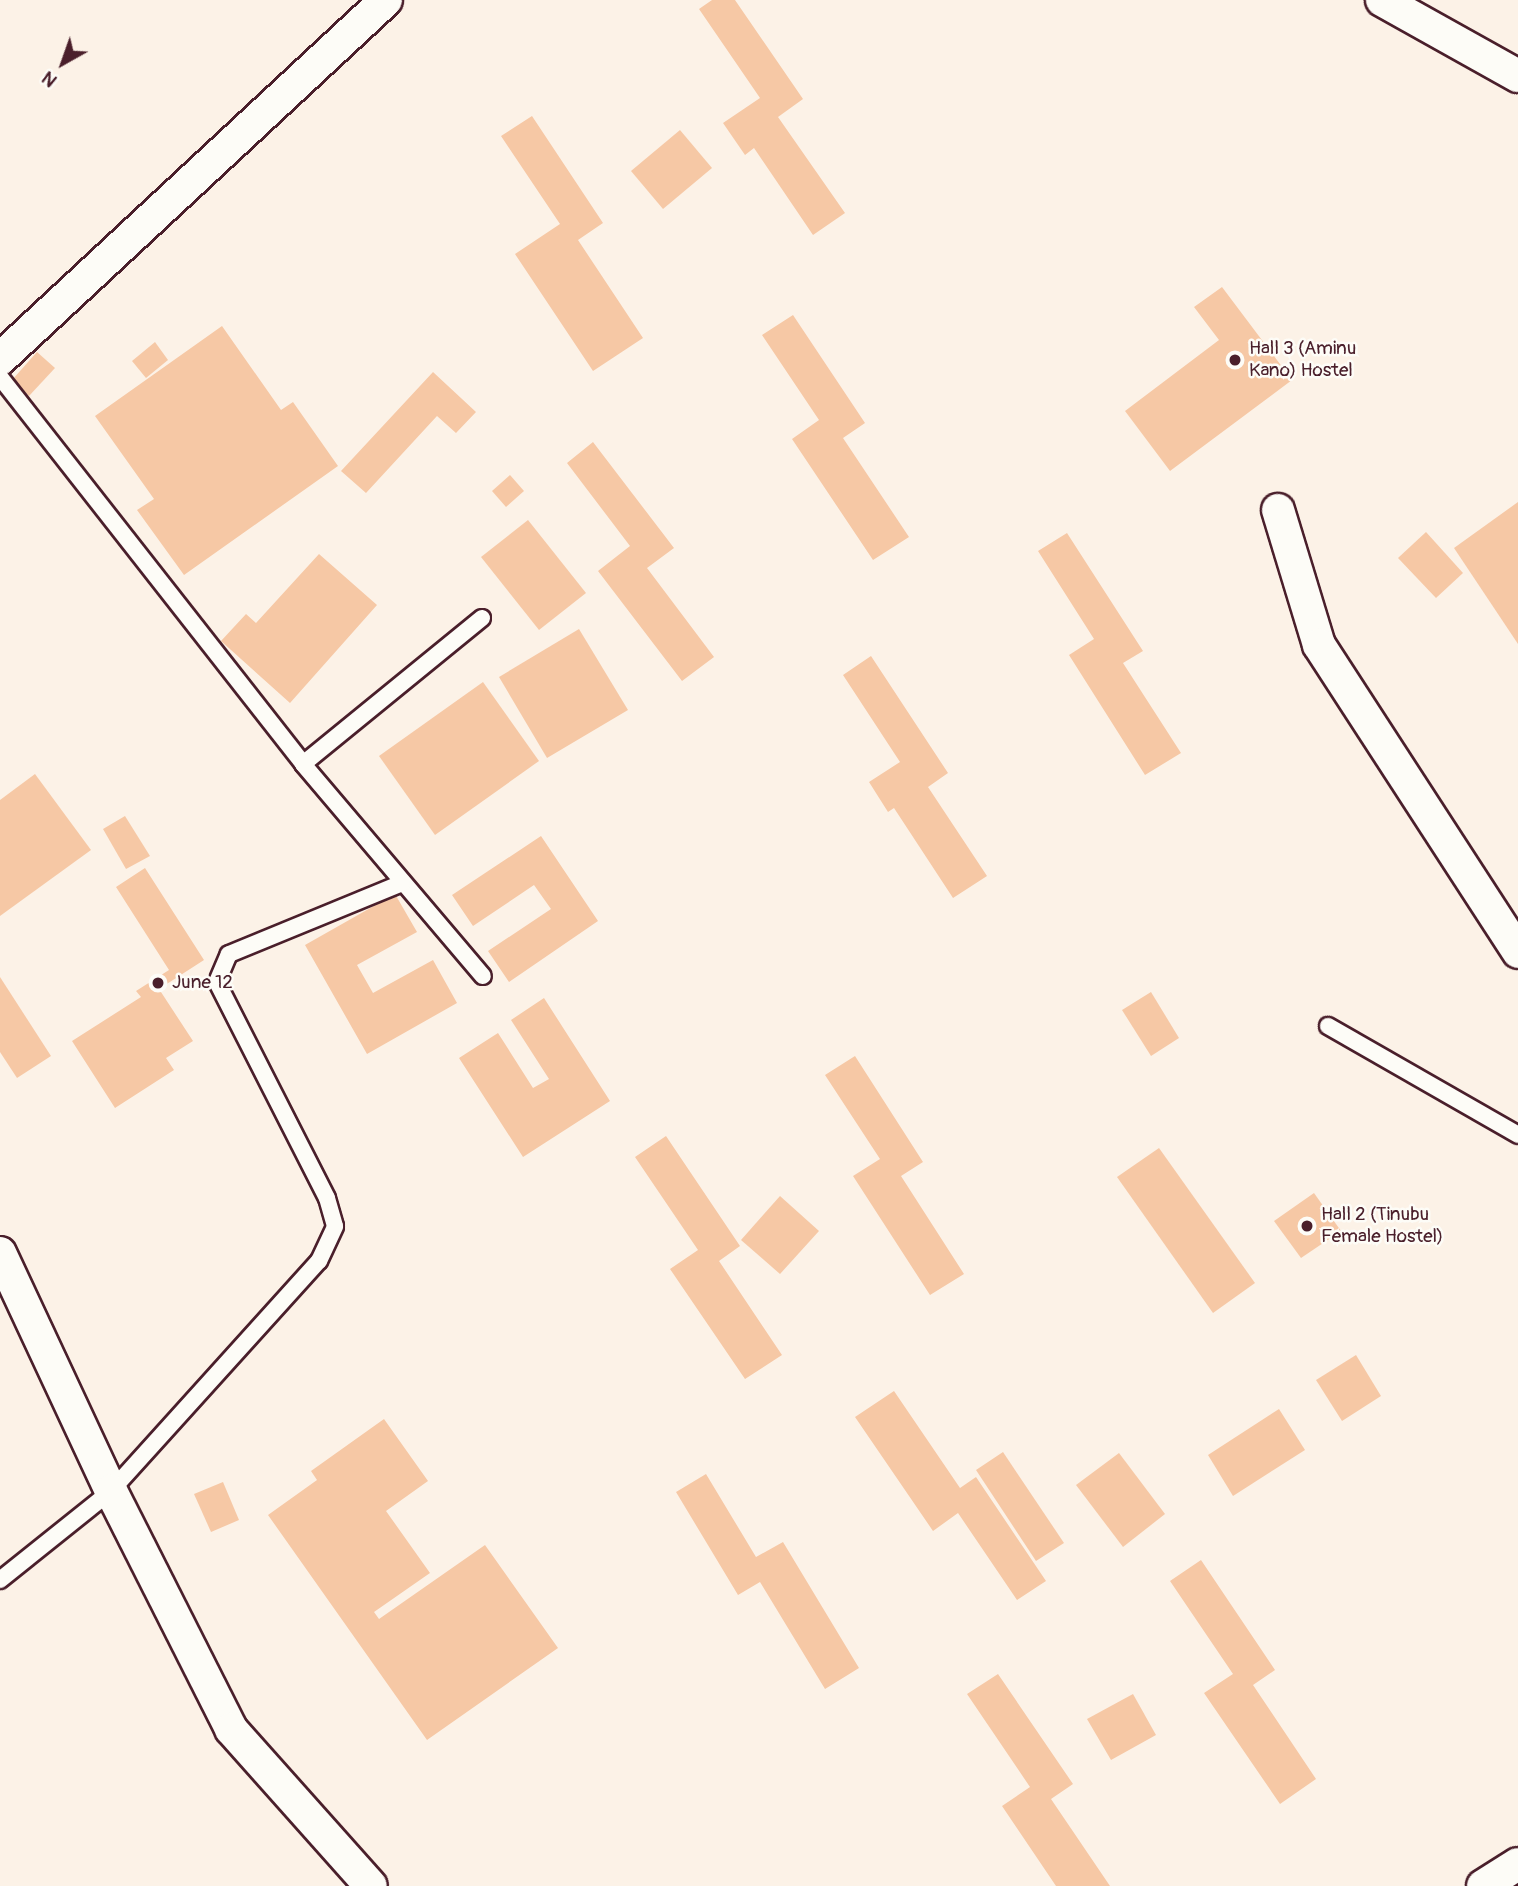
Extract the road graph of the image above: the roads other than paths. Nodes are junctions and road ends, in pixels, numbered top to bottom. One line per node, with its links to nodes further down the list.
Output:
1 (386, 0): 4 (street)
2 (1382, 0): 3 (street)
3 (1518, 76)
4 (0, 359)
5 (0, 377): 8 (lane)
6 (1278, 510): 10 (street)
7 (482, 618): 8 (lane)
8 (303, 764): 9 (lane)
9 (401, 883): 11 (lane); 15 (lane)
10 (1518, 952)
11 (482, 976)
12 (1328, 1026): 13 (lane)
13 (1518, 1135)
14 (0, 1253): 15 (street)
15 (111, 1491): 16 (lane); 18 (street)
16 (0, 1580)
17 (1518, 1864): 19 (street)
18 (371, 1886)
19 (1483, 1886)

